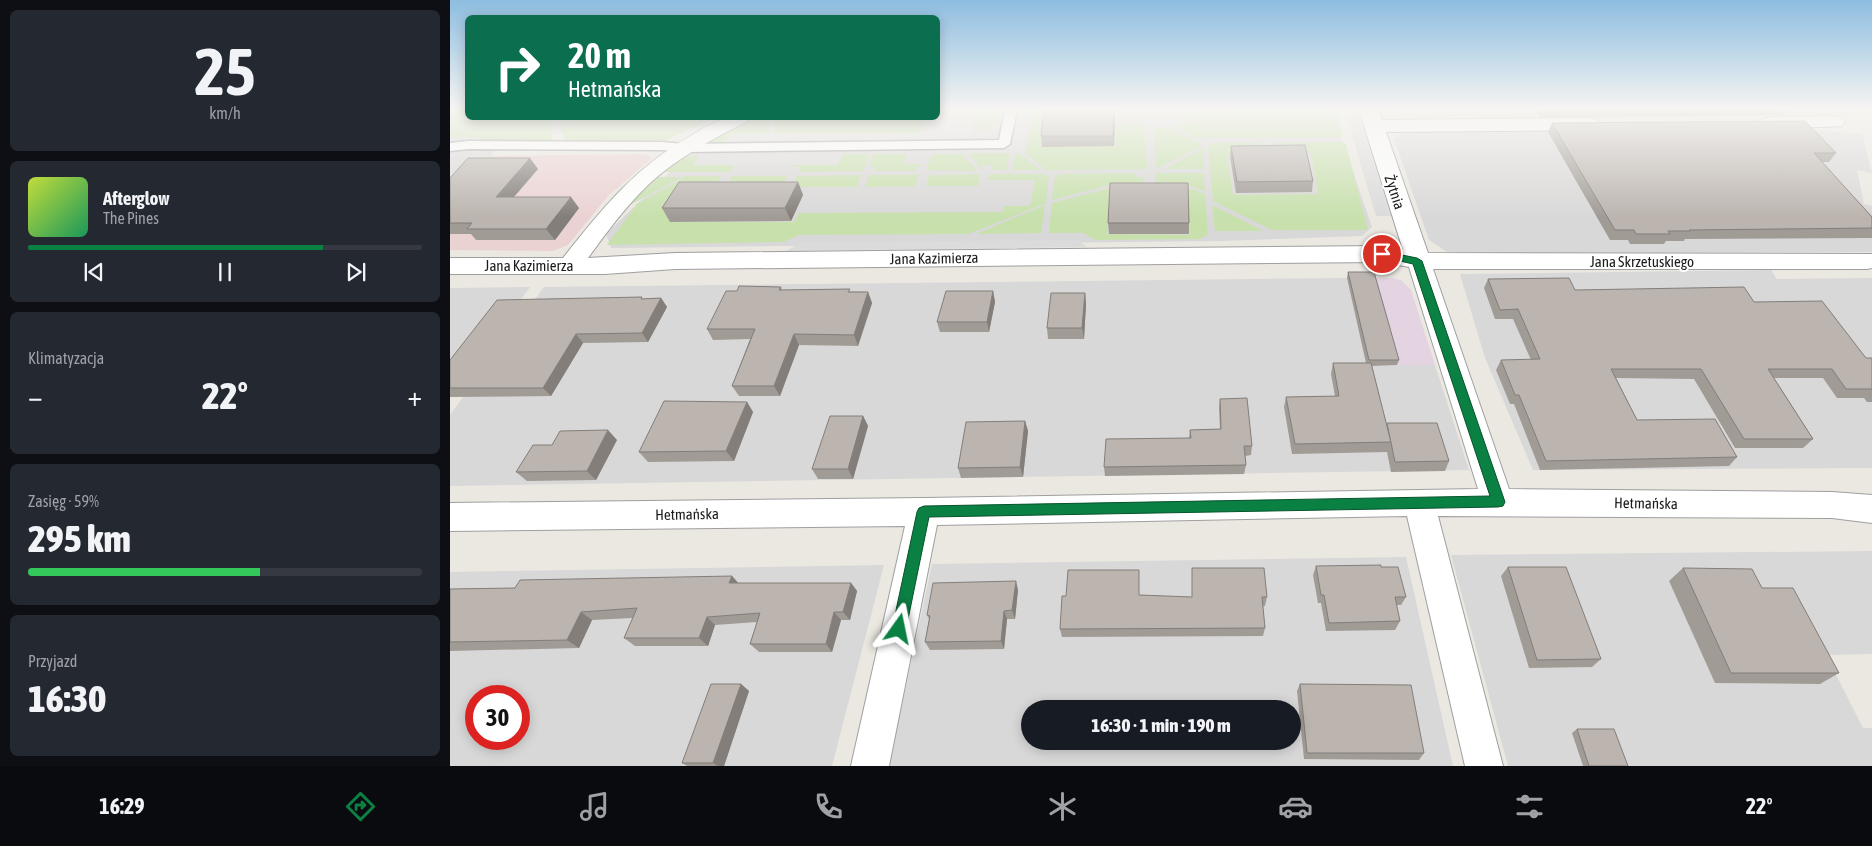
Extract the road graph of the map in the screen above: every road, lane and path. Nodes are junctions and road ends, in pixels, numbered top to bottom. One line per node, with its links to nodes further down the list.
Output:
1 (614, 146): 5 (lane)
2 (687, 146): 5 (street)
3 (864, 146): 5 (lane)
4 (1380, 146): 6 (street, Żytnia)
5 (684, 148): 8 (street)
6 (1417, 261): 7 (street, Jana Skrzetuskiego); 8 (street, Jana Kazimierza); 11 (street, Żytnia)
7 (1867, 261)
8 (570, 265): 9 (street, Jana Kazimierza)
9 (450, 266)
10 (1419, 502): 11 (street, Hetmańska); 13 (street, Hetmańska); 16 (street)
11 (1498, 502): 12 (street, Hetmańska)
12 (1872, 510)
13 (924, 512): 14 (street, Hetmańska); 15 (street)
14 (450, 517)
15 (870, 766)
16 (1484, 766)

